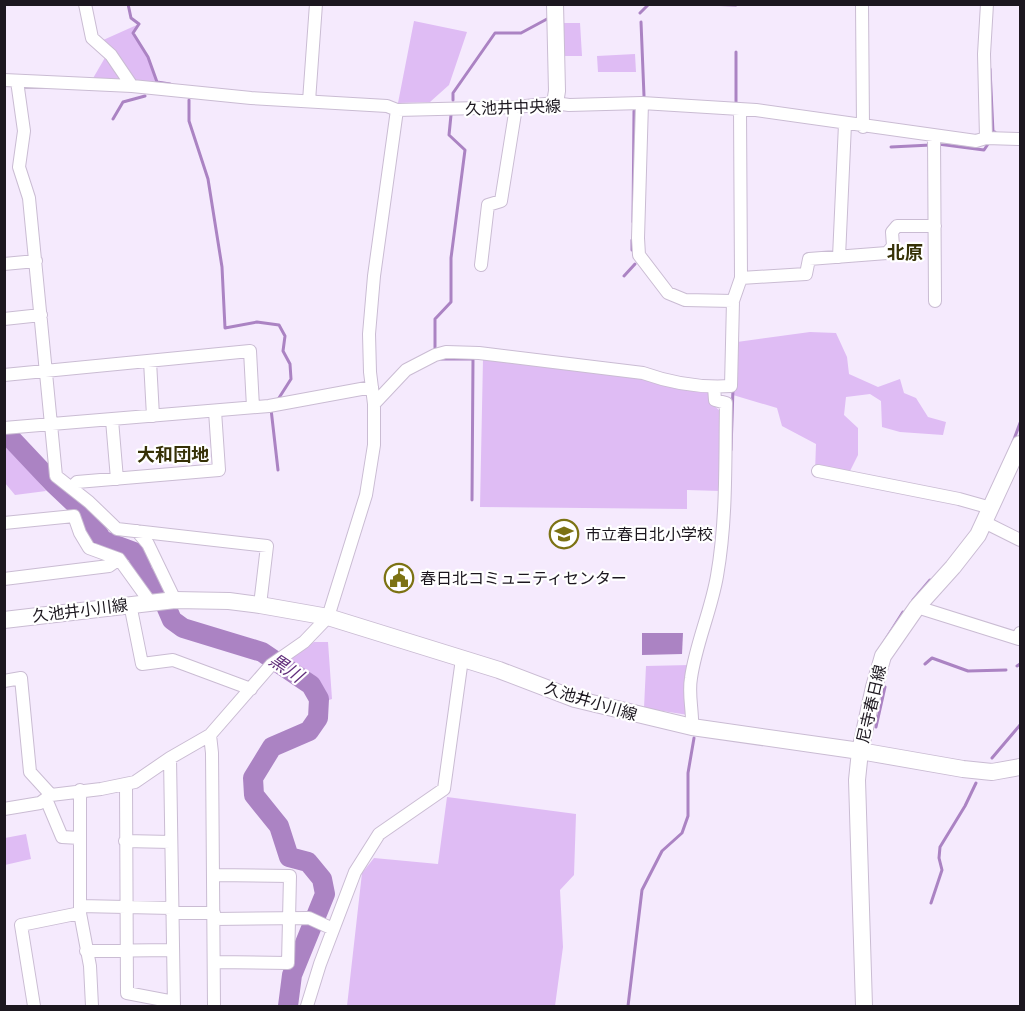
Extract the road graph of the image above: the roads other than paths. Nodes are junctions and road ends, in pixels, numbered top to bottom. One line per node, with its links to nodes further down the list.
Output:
1 (86, 4): 7 (street)
2 (316, 4): 8 (street)
3 (555, 4): 9 (street)
4 (862, 4): 15 (street)
5 (987, 4): 16 (street)
6 (11, 81): 7 (street, 久池井中央線); 21 (street)
7 (132, 86): 8 (street, 久池井中央線)
8 (309, 101): 12 (street, 久池井中央線)
9 (555, 103): 10 (street, 久池井中央線); 11 (street, 久池井中央線)
10 (642, 103): 13 (street, 久池井中央線); 25 (street)
11 (516, 107): 12 (street, 久池井中央線); 23 (street)
12 (397, 110): 32 (street)
13 (740, 110): 14 (street, 久池井中央線); 24 (street)
14 (845, 124): 15 (street, 久池井中央線); 20 (street)
15 (863, 127): 18 (street, 久池井中央線)
16 (986, 138): 17 (street, 久池井中央線); 18 (street, 久池井中央線)
17 (1020, 139)
18 (934, 142): 19 (street)
19 (935, 226): 20 (street); 26 (street)
20 (839, 257): 24 (street)
21 (36, 261): 22 (street); 27 (street)
22 (4, 264)
23 (481, 265)
24 (741, 278): 25 (street)
25 (734, 301): 33 (street)
26 (935, 301)
27 (41, 315): 28 (street); 30 (street)
28 (4, 319)
29 (150, 361): 30 (street); 35 (street); 37 (street)
30 (46, 371): 31 (street); 39 (street)
31 (4, 375)
32 (372, 387): 34 (street); 35 (street)
33 (714, 387): 34 (street); 61 (street)
34 (374, 404): 55 (street)
35 (253, 407): 36 (street)
36 (215, 411): 37 (street); 43 (street)
37 (153, 416): 38 (street)
38 (112, 420): 39 (street); 43 (street)
39 (52, 424): 40 (street); 44 (street)
40 (8, 428)
41 (1020, 444): 45 (street, 尼寺春日線)
42 (818, 471): 45 (street)
43 (117, 479): 44 (street)
44 (71, 488): 47 (street)
45 (985, 512): 48 (street); 54 (street, 尼寺春日線)
46 (4, 523): 49 (street)
47 (137, 531): 51 (street); 53 (street)
48 (1020, 540)
49 (119, 559): 50 (street); 51 (street)
50 (4, 579)
51 (163, 601): 52 (street, 久池井小川線); 53 (street, 久池井小川線)
52 (130, 604): 56 (street, 久池井小川線); 60 (street)
53 (260, 605): 55 (street, 久池井小川線)
54 (917, 607): 57 (street); 63 (street, 尼寺春日線)
55 (328, 617): 58 (street, 久池井小川線); 60 (street)
56 (4, 620)
57 (1020, 633)
58 (462, 659): 61 (street, 久池井小川線); 79 (street)
59 (4, 681): 68 (street)
60 (251, 689): 62 (street)
61 (692, 728): 63 (street, 久池井小川線)
62 (210, 735): 64 (street); 73 (street)
63 (860, 751): 65 (street, 久池井小川線); 89 (street, 尼寺春日線)
64 (170, 758): 66 (street); 72 (street)
65 (1020, 767)
66 (126, 784): 67 (street); 71 (street)
67 (80, 790): 68 (street); 70 (street)
68 (48, 797): 69 (street); 70 (street)
69 (4, 809)
70 (80, 838): 75 (street)
71 (125, 841): 72 (street); 74 (street)
72 (171, 842): 76 (street)
73 (213, 875): 77 (street); 78 (street)
74 (126, 907): 75 (street); 76 (street); 81 (street)
75 (80, 909): 80 (street); 85 (street)
76 (172, 910): 77 (street); 82 (street)
77 (214, 916): 78 (street); 83 (street)
78 (289, 919): 79 (street); 83 (street)
79 (333, 929): 88 (street)
80 (86, 951): 81 (street); 86 (street)
81 (127, 951): 82 (street); 84 (street)
82 (173, 951): 84 (street)
83 (214, 962): 87 (street)
84 (174, 1004)
85 (34, 1006)
86 (92, 1006)
87 (214, 1006)
88 (307, 1006)
89 (864, 1006)

